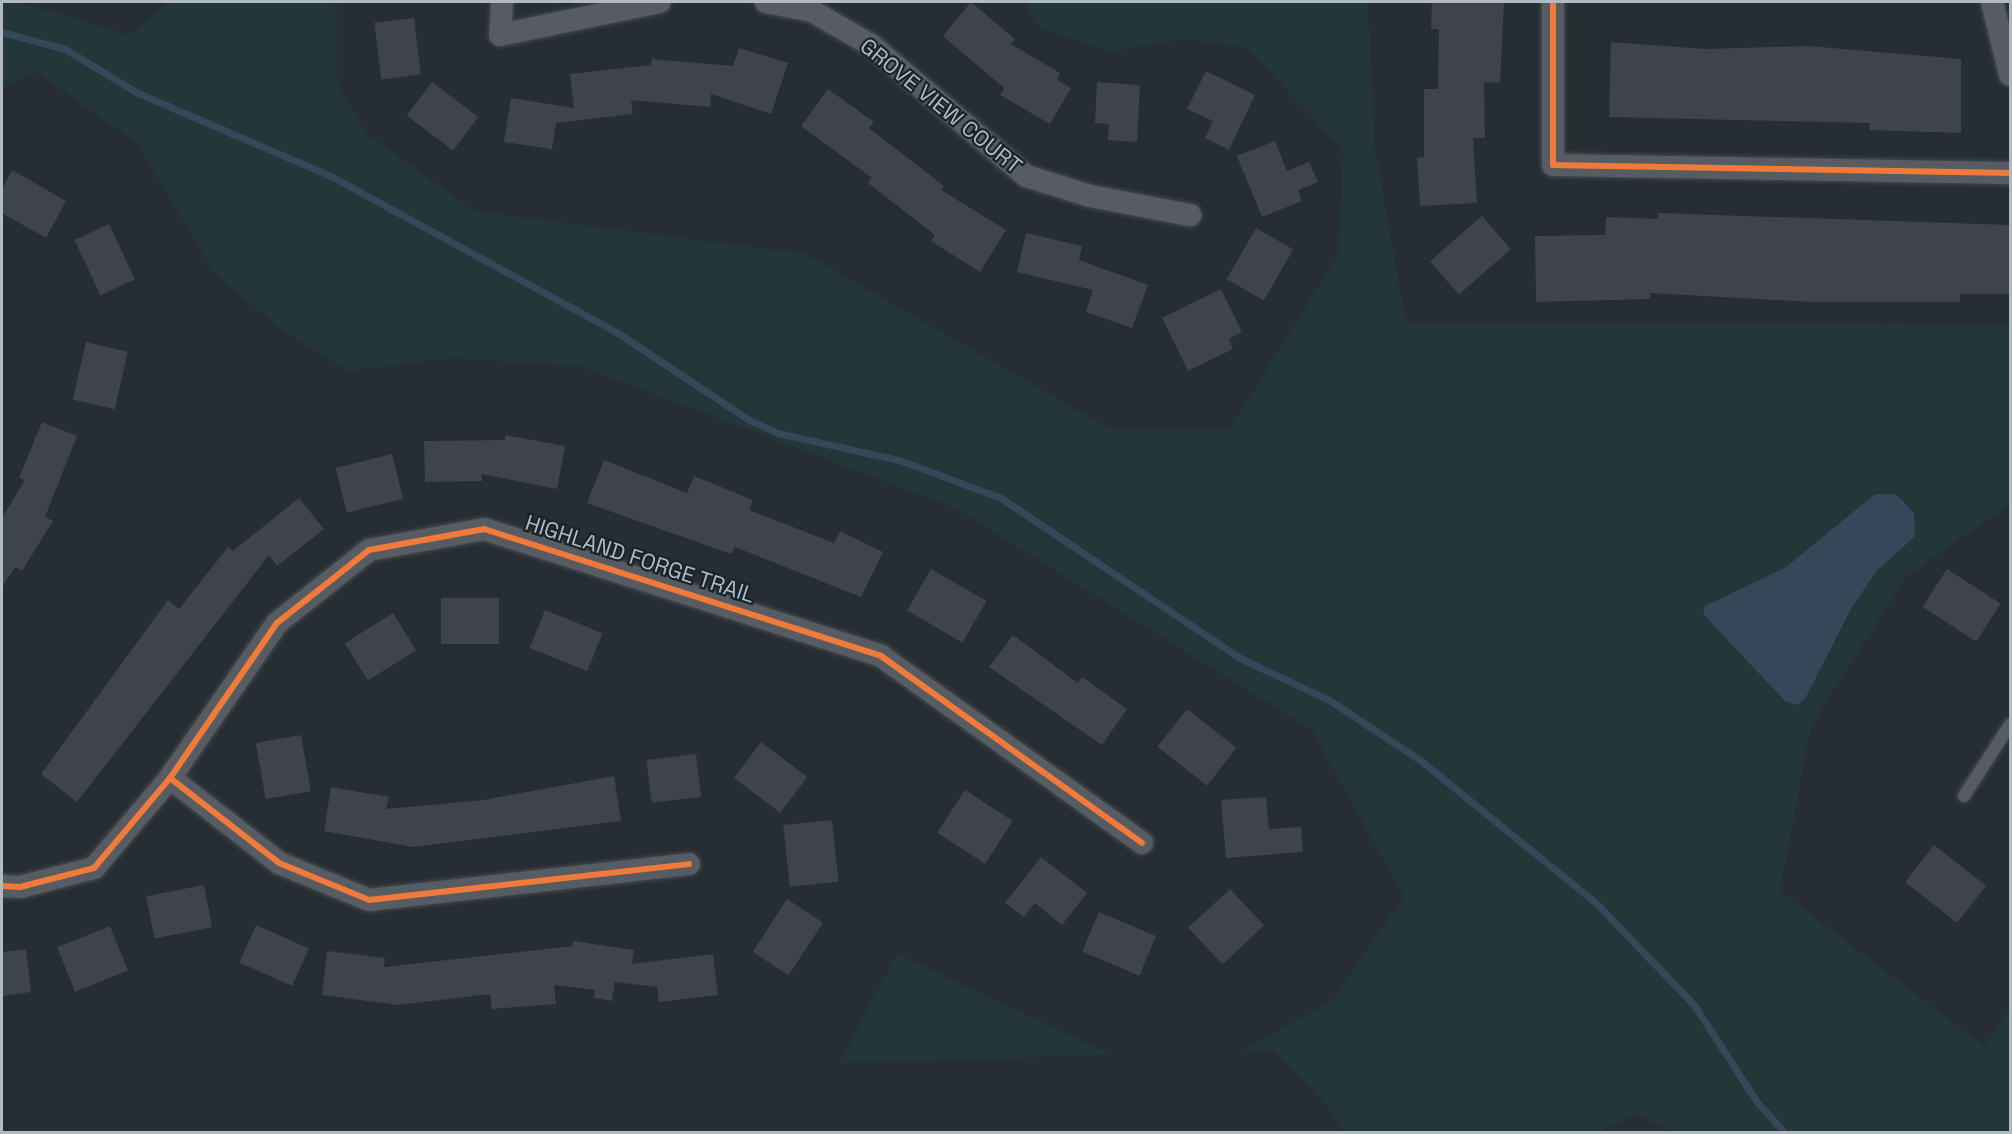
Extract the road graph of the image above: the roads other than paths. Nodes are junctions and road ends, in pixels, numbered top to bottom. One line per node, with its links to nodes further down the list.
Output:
1 (502, 2): 2 (street)
2 (660, 2)
3 (766, 2): 6 (street, GROVE VIEW COURT)
4 (1553, 2): 8 (street)
5 (1992, 2): 7 (street)
6 (814, 6): 9 (street, GROVE VIEW COURT)
7 (2010, 75)
8 (2010, 173)
9 (1190, 215)
10 (2010, 725): 12 (lane)
11 (170, 778): 13 (street, HIGHLAND FORGE TRAIL); 14 (street); 15 (street, HIGHLAND FORGE TRAIL)
12 (1964, 796)
13 (1142, 843)
14 (689, 864)
15 (2, 886)

